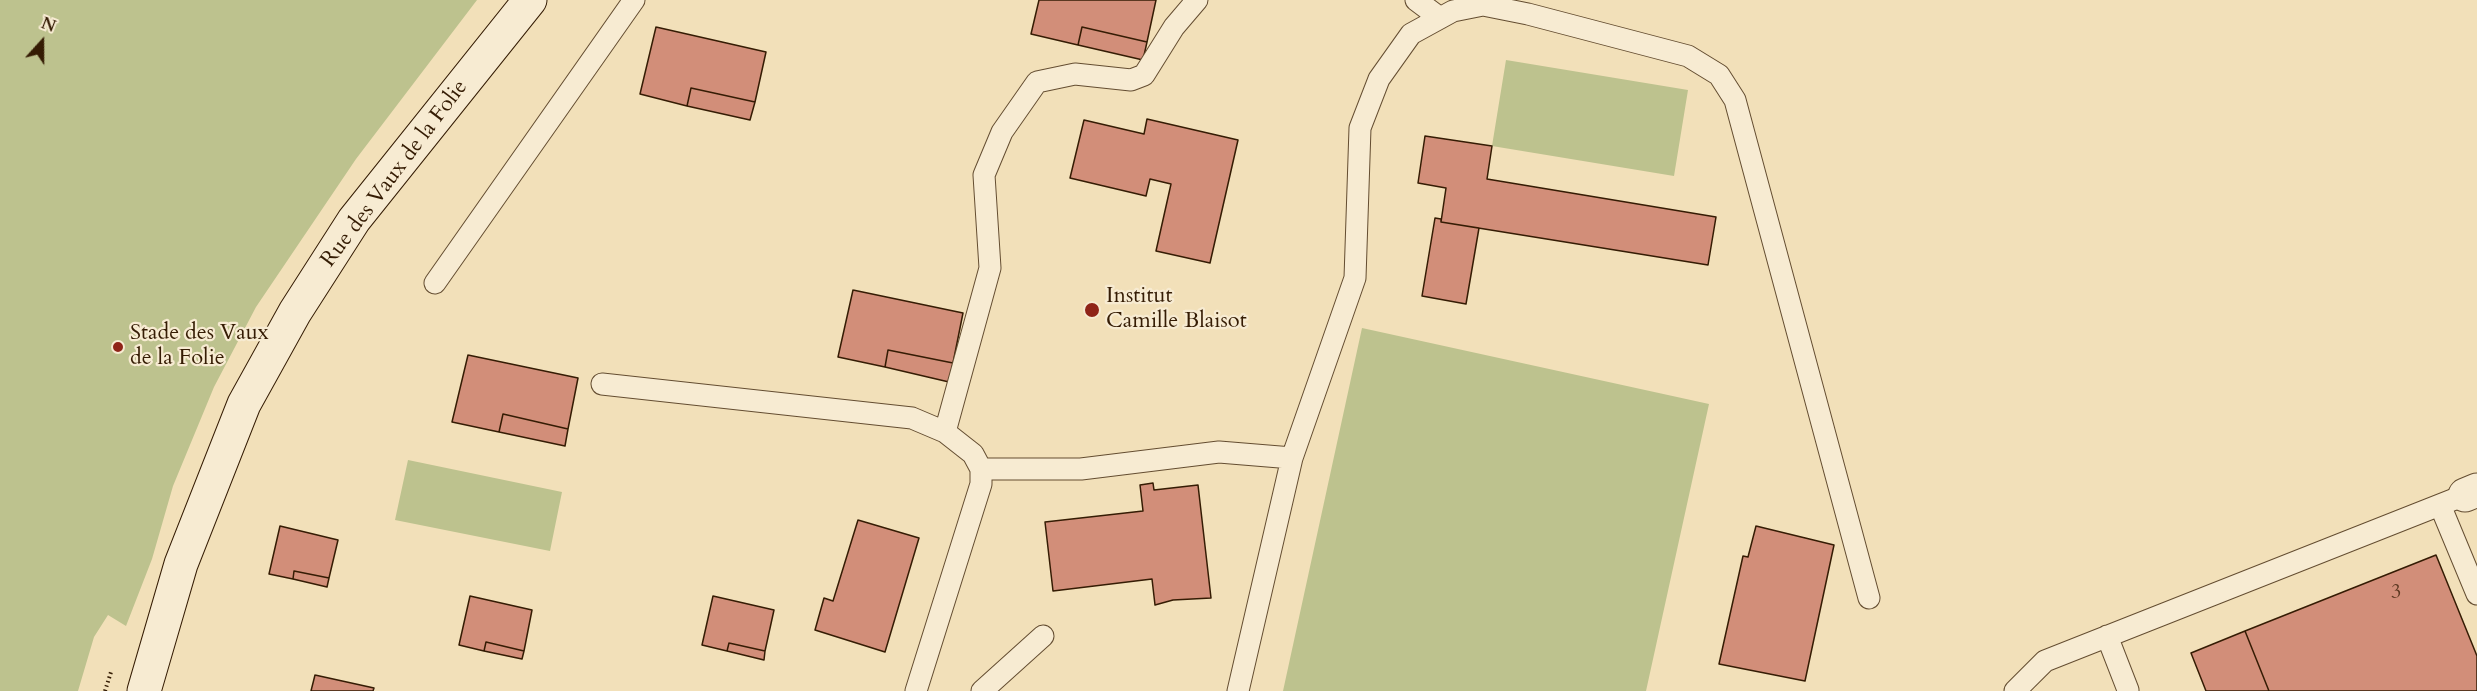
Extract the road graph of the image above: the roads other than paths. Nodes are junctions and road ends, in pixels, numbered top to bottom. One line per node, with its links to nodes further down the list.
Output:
1 (530, 0): 16 (street, Rue des Vaux de la Folie)
2 (634, 0): 6 (lane)
3 (1197, 0): 8 (lane)
4 (1416, 0): 5 (lane)
5 (1440, 18): 9 (lane); 13 (lane)
6 (435, 283)
7 (602, 384): 8 (lane)
8 (945, 432): 10 (lane)
9 (1292, 458): 10 (lane); 20 (lane)
10 (981, 469): 17 (lane)
11 (2461, 497): 12 (lane); 15 (lane)
12 (2477, 594)
13 (1869, 598)
14 (1043, 636): 19 (lane)
15 (2108, 636): 21 (lane); 22 (lane)
16 (144, 691)
17 (916, 691): 18 (lane)
18 (933, 691)
19 (982, 691)
20 (1238, 691)
21 (2015, 691)
22 (2128, 691)

